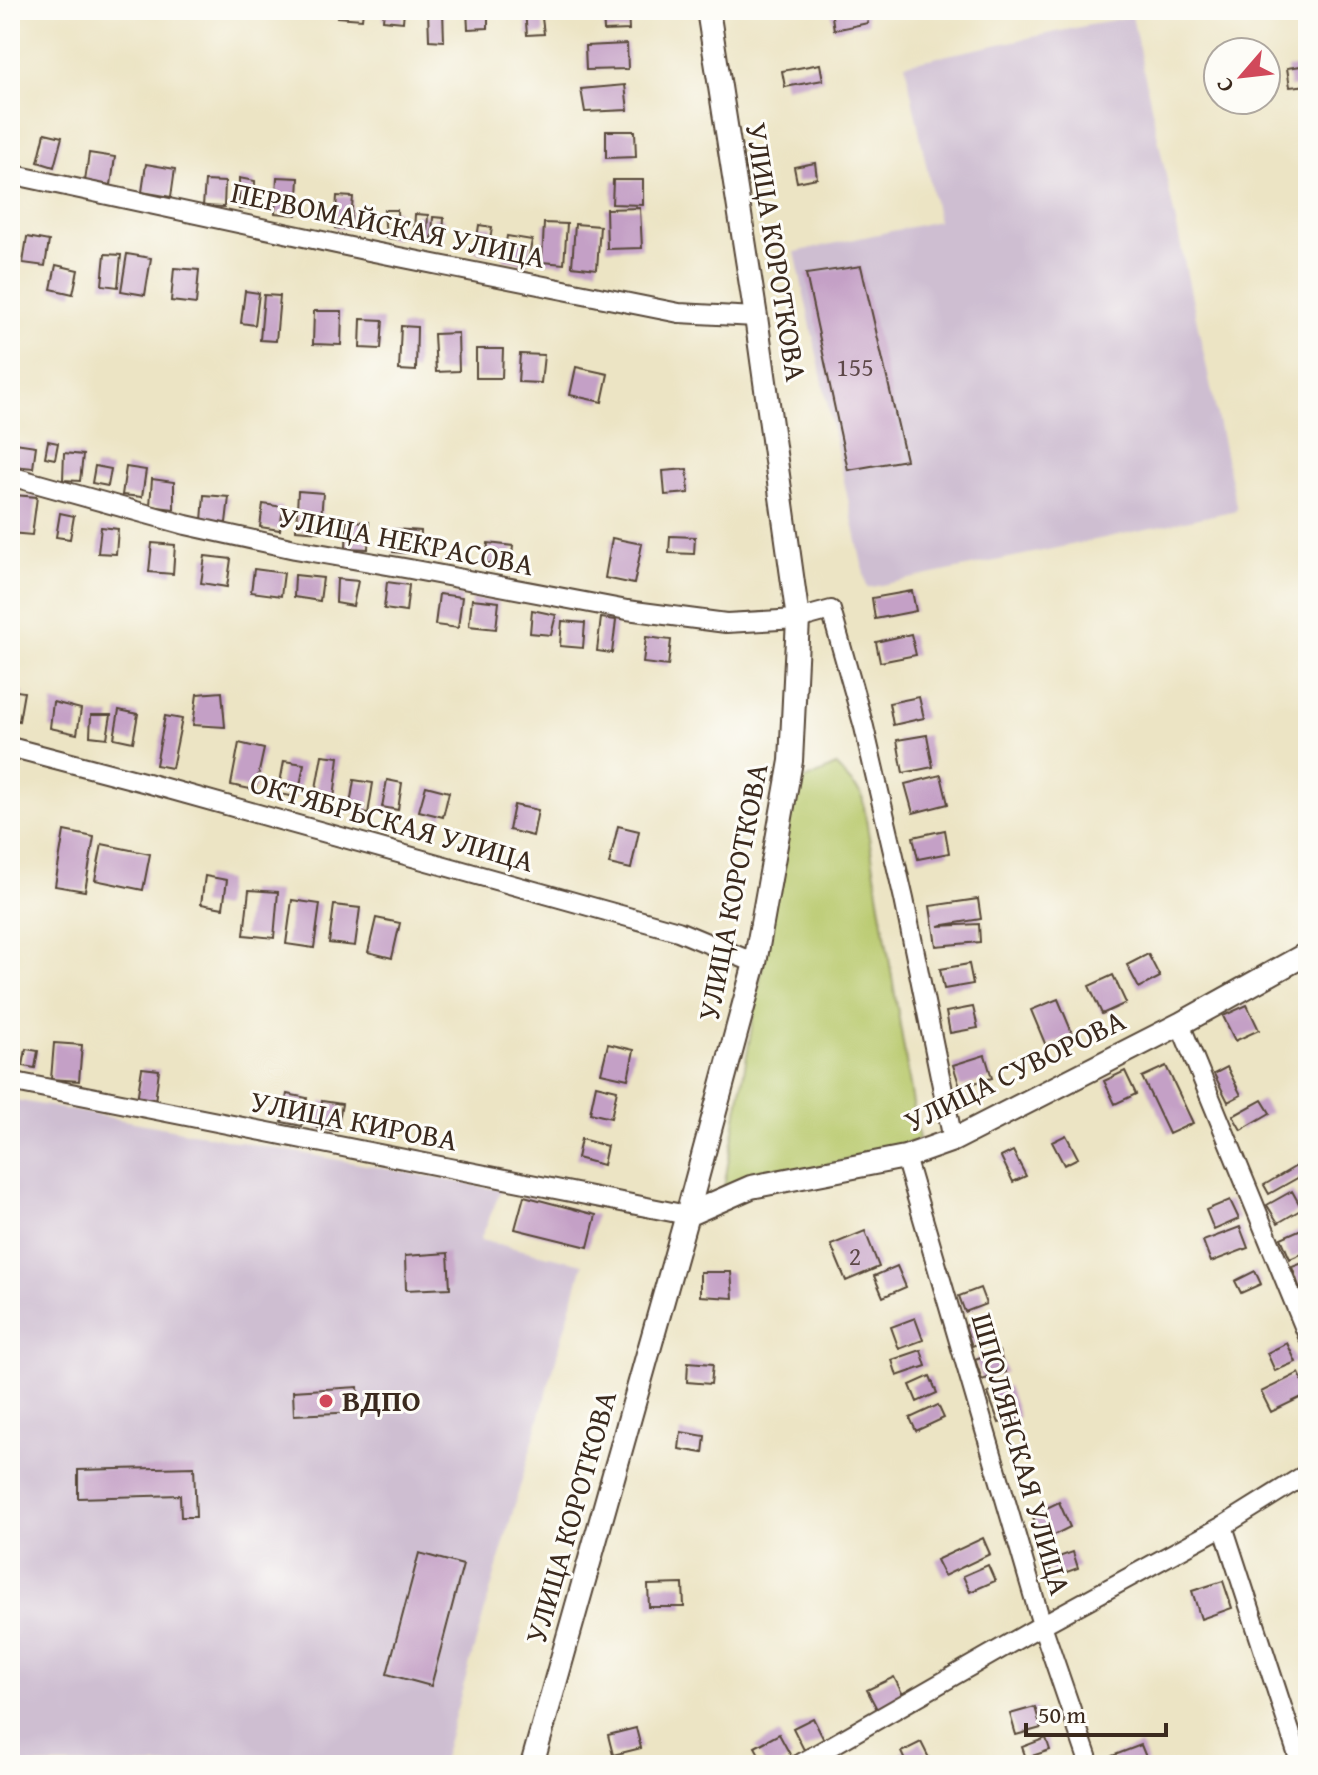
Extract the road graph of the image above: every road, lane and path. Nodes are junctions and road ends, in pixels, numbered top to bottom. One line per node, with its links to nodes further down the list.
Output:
1 (708, 10): 3 (street, УЛИЦА КОРОТКОВА)
2 (10, 174): 3 (street, ПЕРВОМАЙСКАЯ УЛИЦА)
3 (756, 317): 5 (street, УЛИЦА КОРОТКОВА)
4 (10, 476): 5 (street, УЛИЦА НЕКРАСОВА)
5 (798, 619): 8 (street, УЛИЦА КОРОТКОВА); 11 (street, УЛИЦА НЕКРАСОВА)
6 (10, 747): 8 (street, ОКТЯБРЬСКАЯ УЛИЦА)
7 (1308, 953): 9 (street, УЛИЦА СУВОРОВА)
8 (755, 963): 13 (street, УЛИЦА КОРОТКОВА)
9 (1180, 1024): 11 (street, УЛИЦА СУВОРОВА); 14 (street)
10 (10, 1081): 13 (street, УЛИЦА КИРОВА)
11 (953, 1140): 12 (street, УЛИЦА СУВОРОВА)
12 (905, 1157): 13 (street, УЛИЦА СУВОРОВА); 17 (street, ШПОЛЯНСКАЯ УЛИЦА)
13 (687, 1215): 18 (street, УЛИЦА КОРОТКОВА)
14 (1308, 1336)
15 (1308, 1473): 16 (street)
16 (1223, 1526): 17 (street); 21 (street)
17 (1042, 1625): 19 (street); 20 (street, ШПОЛЯНСКАЯ УЛИЦА)
18 (532, 1765)
19 (798, 1765)
20 (1090, 1765)
21 (1301, 1765)

